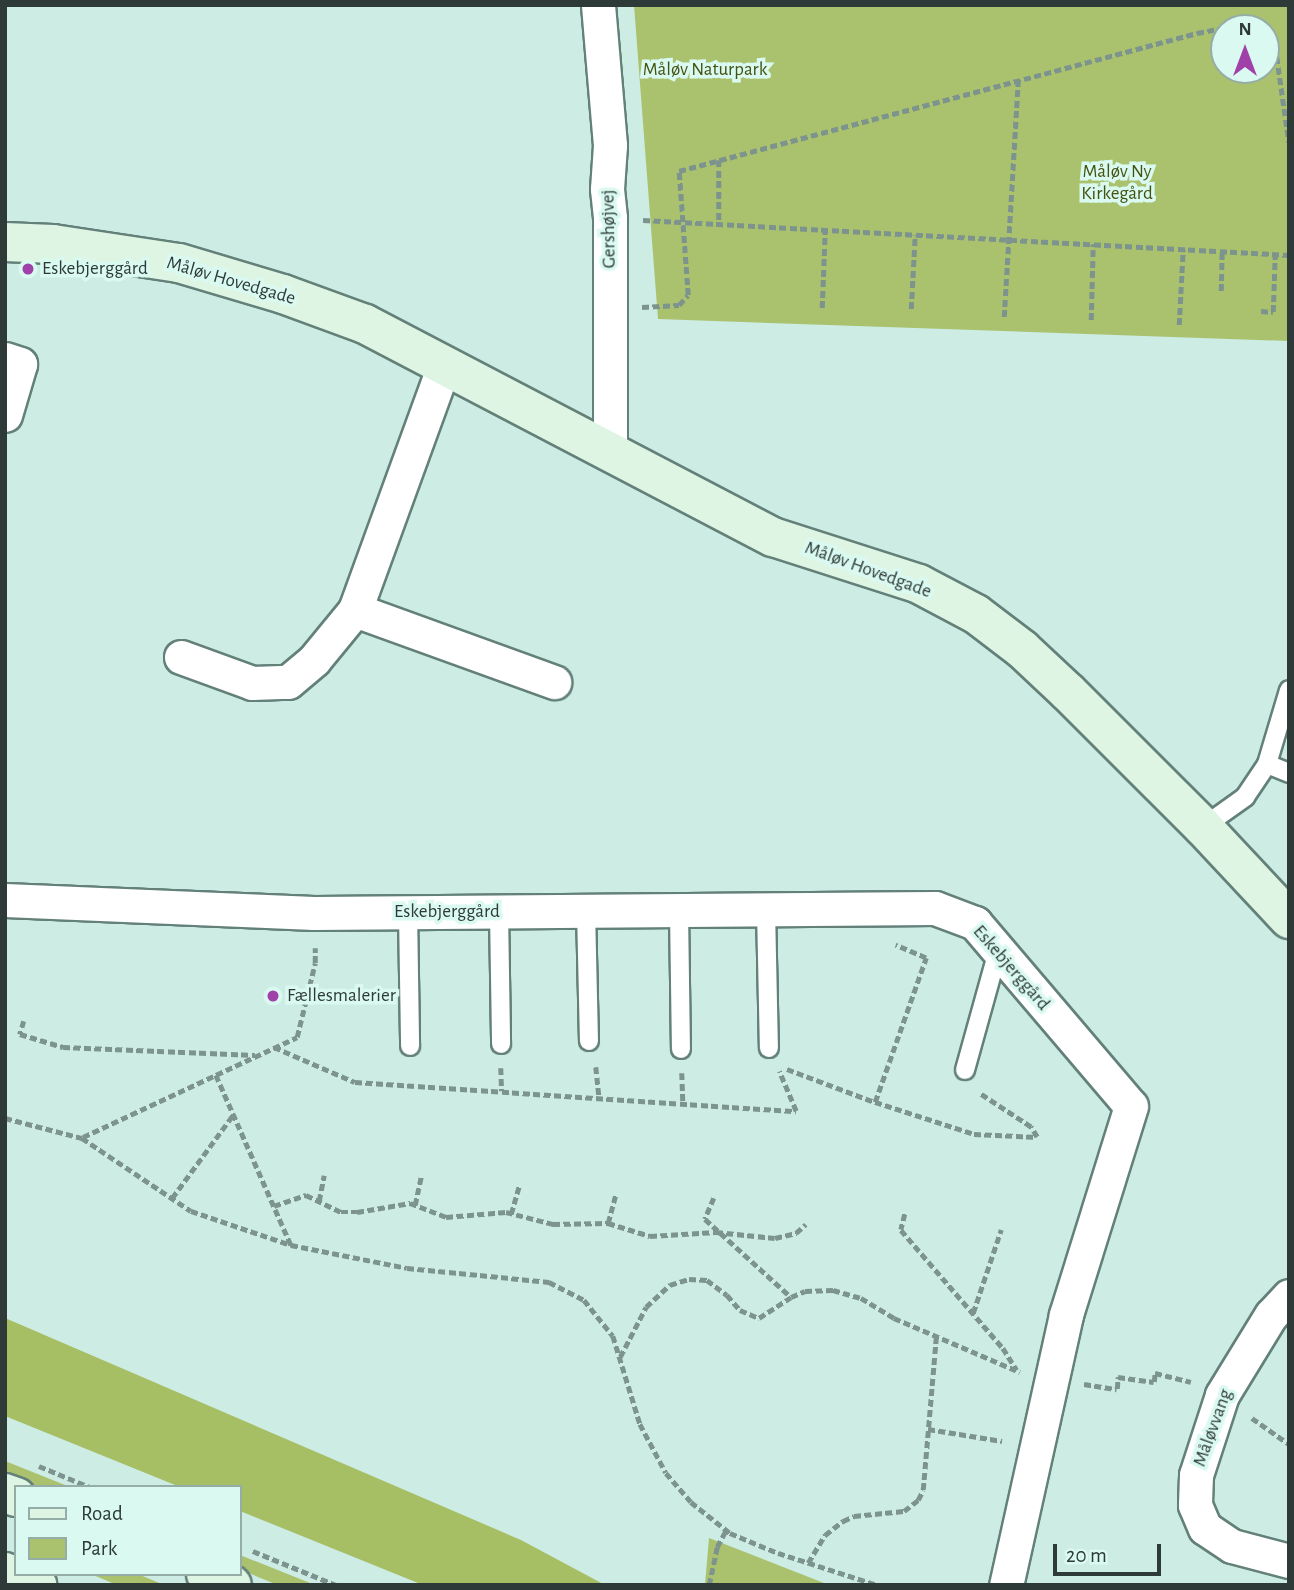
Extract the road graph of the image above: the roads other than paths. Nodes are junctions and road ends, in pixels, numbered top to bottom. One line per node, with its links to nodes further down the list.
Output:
1 (598, 5): 6 (street, Gershøjvej)
2 (5, 242): 4 (street, Måløv Hovedgade)
3 (5, 359): 5 (street)
4 (444, 365): 6 (street, Måløv Hovedgade); 7 (street)
5 (5, 415)
6 (610, 454): 13 (street, Måløv Hovedgade)
7 (355, 610): 8 (street); 9 (street)
8 (181, 657)
9 (554, 682)
10 (1289, 690): 11 (lane)
11 (1267, 764): 12 (lane); 13 (lane)
12 (1289, 773)
13 (1203, 827): 20 (street, Måløv Hovedgade)
14 (5, 900): 19 (street, Eskebjerggård)
15 (766, 909): 17 (street, Eskebjerggård); 21 (street, Eskebjerggård); 25 (lane)
16 (586, 910): 17 (street, Eskebjerggård); 18 (street, Eskebjerggård); 22 (lane)
17 (679, 910): 26 (lane)
18 (499, 911): 19 (street, Eskebjerggård); 23 (lane)
19 (408, 912): 24 (lane)
20 (1289, 919)
21 (998, 951): 27 (lane); 34 (street, Eskebjerggård)
22 (589, 1041)
23 (501, 1044)
24 (410, 1046)
25 (769, 1048)
26 (681, 1049)
27 (965, 1070)
28 (1289, 1296): 29 (street, Måløvvang)
29 (1289, 1561)
30 (15, 1576): 32 (street)
31 (211, 1576): 33 (street)
32 (38, 1585)
33 (232, 1585)
34 (1006, 1585)

